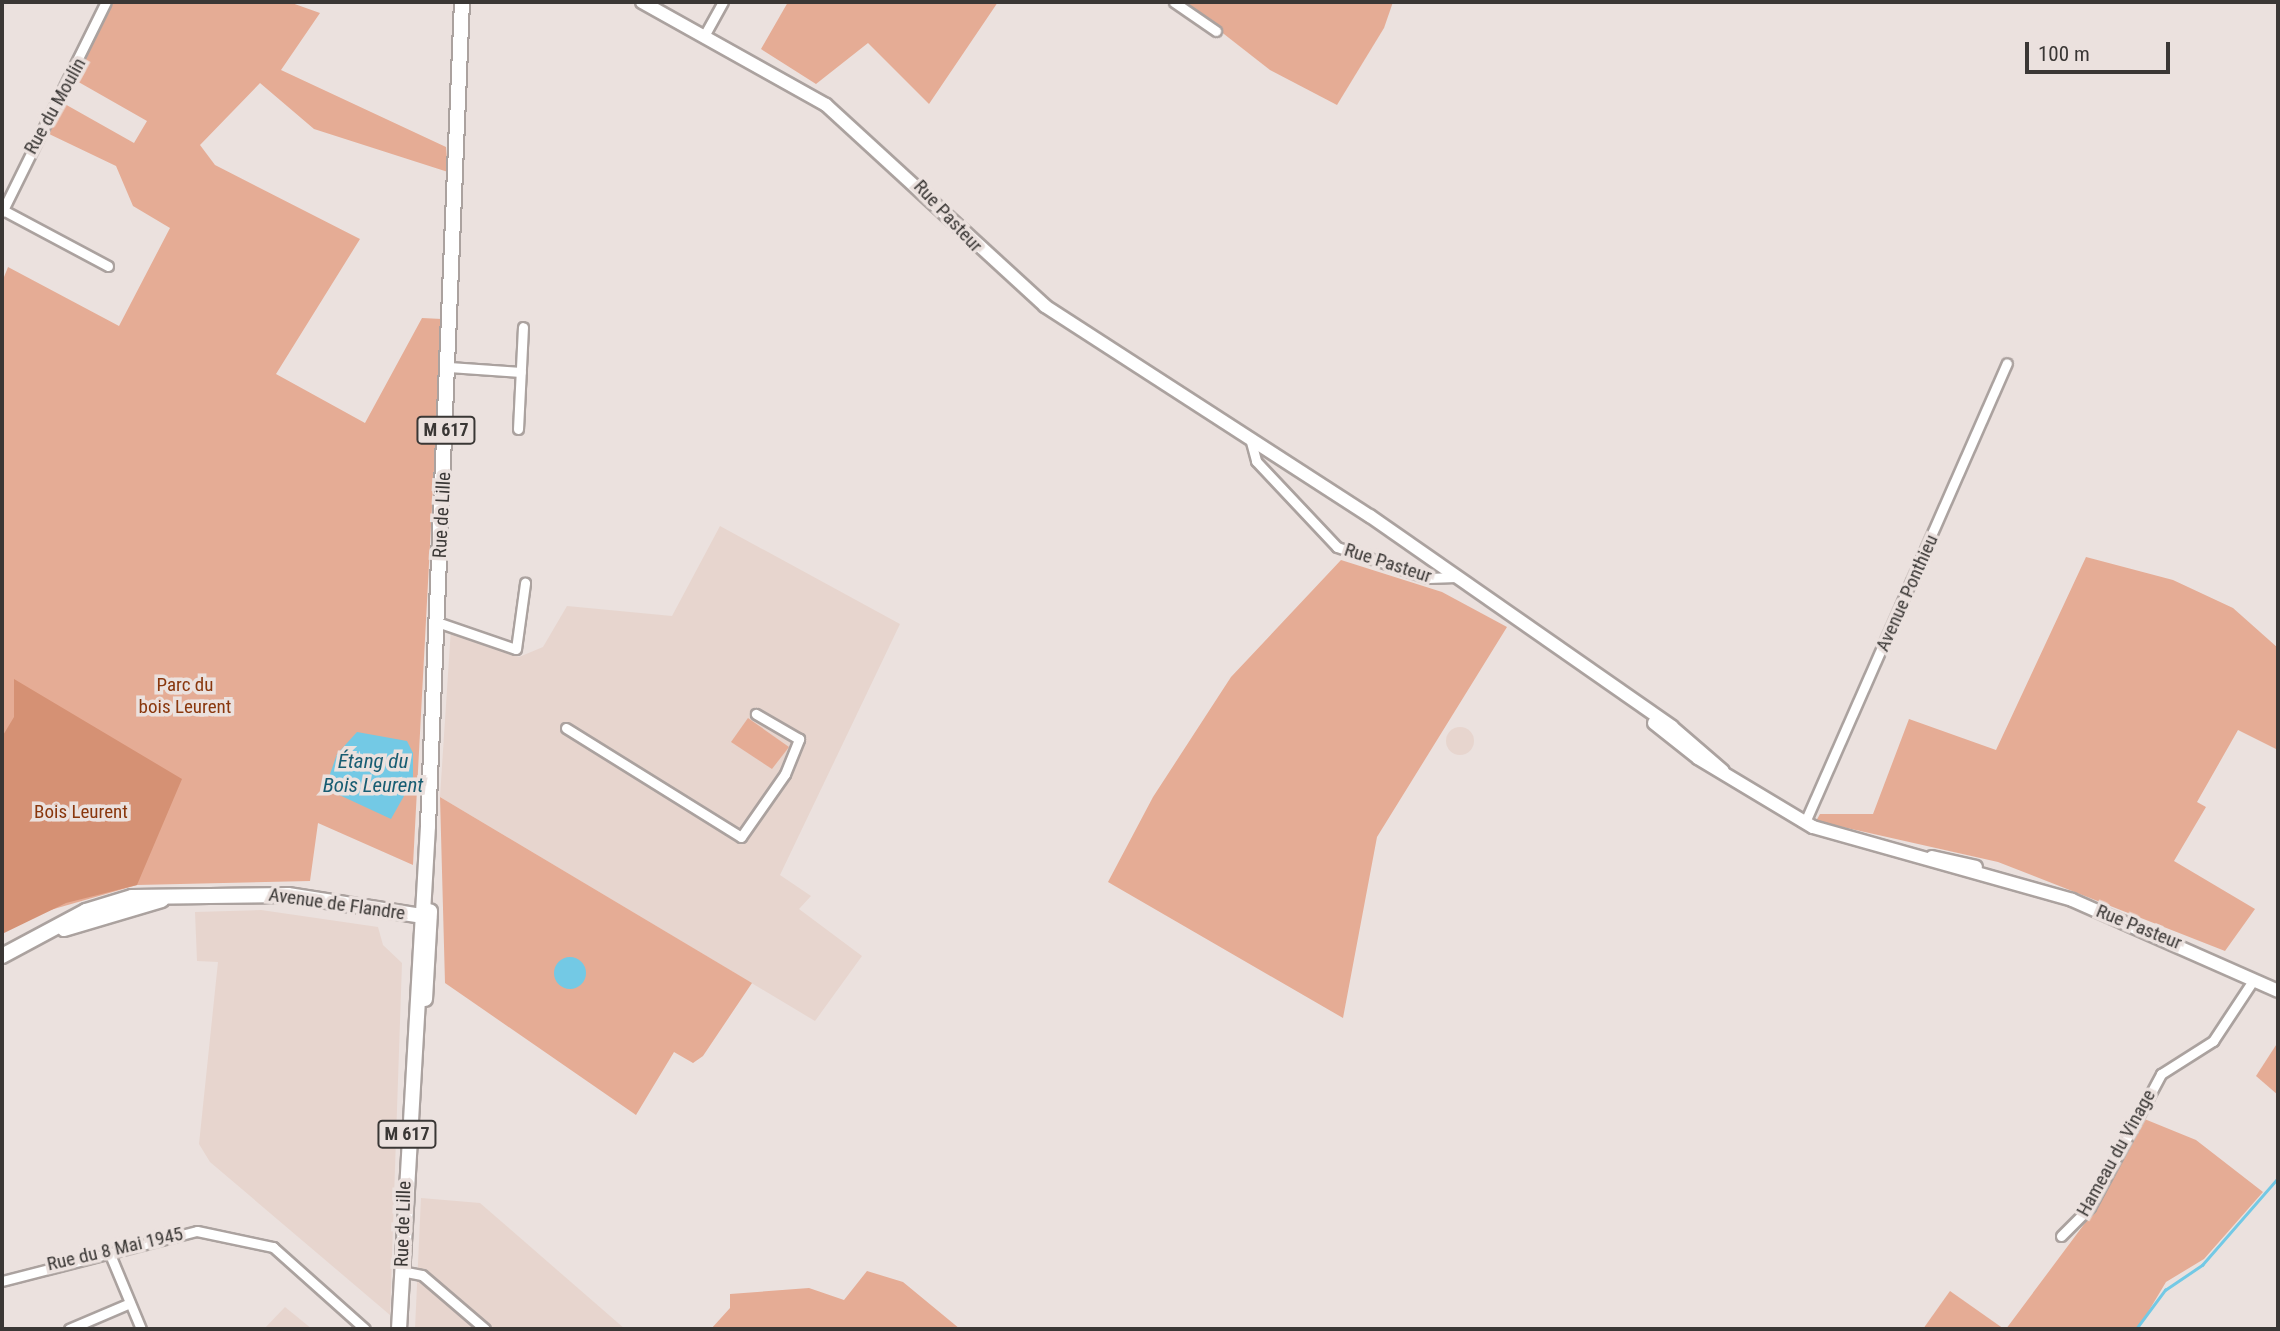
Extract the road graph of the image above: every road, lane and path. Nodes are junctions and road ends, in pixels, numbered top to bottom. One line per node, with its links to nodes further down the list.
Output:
1 (106, 2): 10 (street, Rue du Moulin)
2 (462, 2): 9 (main road, Rue de Lille / M 617)
3 (472, 2): 9 (main road, Rue de Lille / M 617)
4 (642, 2): 8 (main road, Rue Pasteur)
5 (723, 2): 8 (street)
6 (1174, 2): 7 (street)
7 (1216, 31)
8 (704, 36): 17 (main road, Rue Pasteur)
9 (463, 79): 14 (main road, Rue de Lille / M 617)
10 (2, 211): 11 (street, Rue du Moulin)
11 (108, 267)
12 (523, 327): 15 (street)
13 (2007, 363): 23 (street, Avenue Ponthieu)
14 (449, 368): 15 (street); 20 (main road, Rue de Lille / M 617)
15 (521, 372): 16 (street)
16 (518, 429)
17 (1250, 438): 18 (main road, Rue Pasteur); 18 (street, Rue Pasteur)
18 (1456, 577): 23 (main road, Rue Pasteur)
19 (525, 583): 20 (street)
20 (437, 622): 24 (main road, Rue de Lille / M 617)
21 (756, 714): 22 (street)
22 (566, 728)
23 (1805, 822): 26 (main road, Rue Pasteur)
24 (425, 917): 25 (main road, Avenue de Flandre); 30 (main road, Rue de Lille / M 617)
25 (2, 956)
26 (2254, 979): 27 (main road, Rue Pasteur); 28 (street, Hameau du Vinage)
27 (2278, 991)
28 (2061, 1236)
29 (109, 1252): 31 (street, Rue du 8 Mai 1945); 32 (street); 35 (street, Rue du 8 Mai 1945)
30 (405, 1271): 36 (main road, Rue de Lille / M 617); 37 (main road, Rue de Lille / M 617); 38 (street)
31 (2, 1281)
32 (130, 1303): 33 (street); 34 (street)
33 (69, 1329)
34 (141, 1329)
35 (365, 1329)
36 (399, 1329)
37 (406, 1329)
38 (485, 1329)

